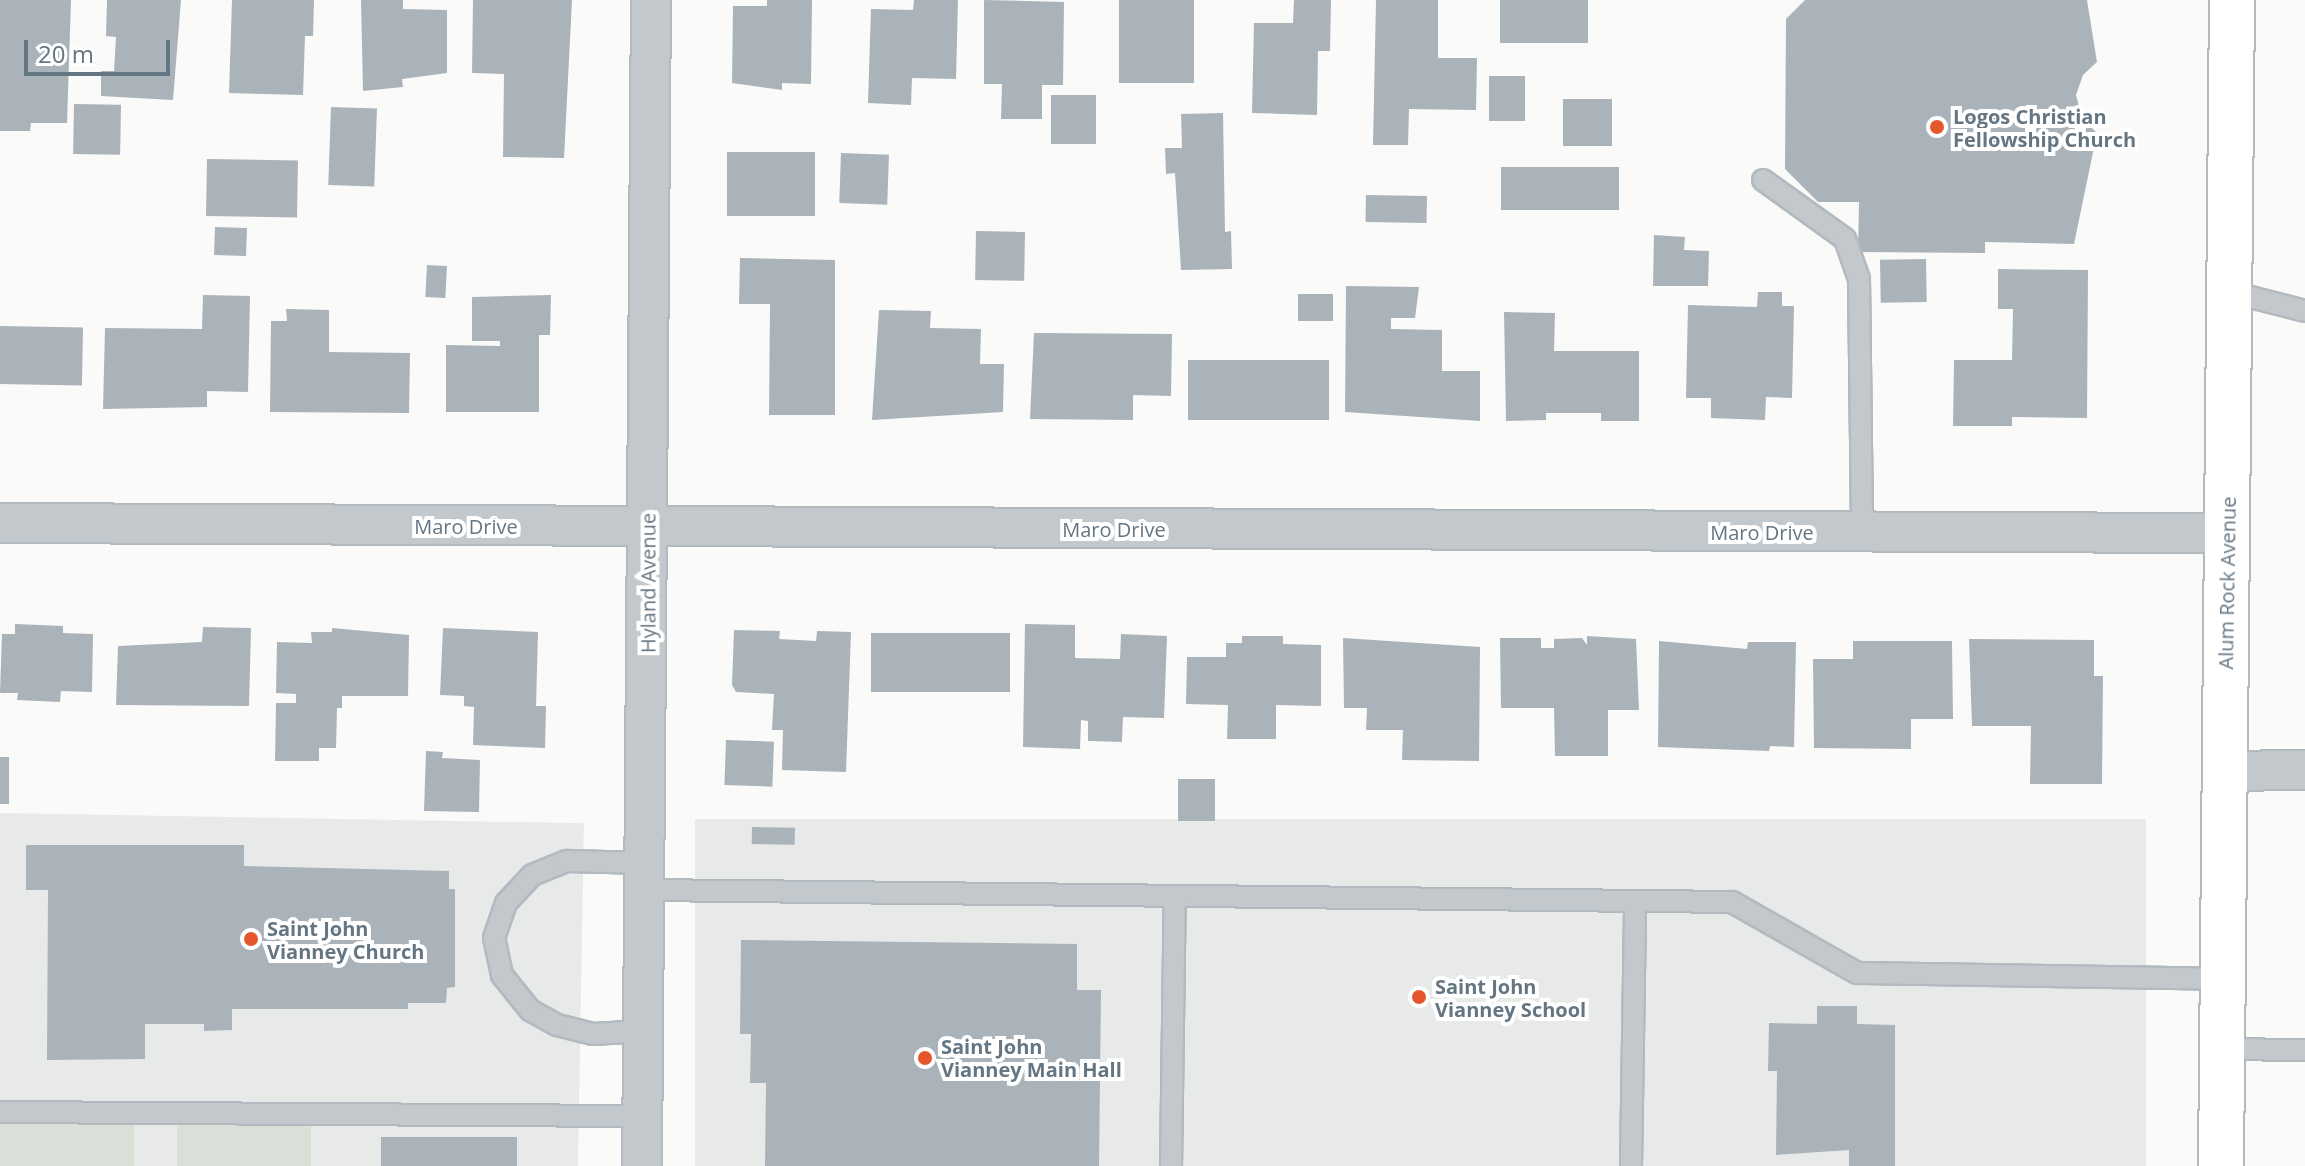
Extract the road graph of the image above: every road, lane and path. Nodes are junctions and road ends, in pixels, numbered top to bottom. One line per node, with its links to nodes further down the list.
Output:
1 (651, 0): 7 (street, Hyland Avenue)
2 (2232, 0): 4 (main road, Alum Rock Avenue)
3 (1763, 180): 8 (lane)
4 (2231, 292): 5 (lane); 9 (main road, Alum Rock Avenue)
5 (2305, 311)
6 (0, 523): 7 (street, Maro Drive)
7 (649, 527): 8 (street, Maro Drive); 12 (street, Hyland Avenue)
8 (1862, 533): 9 (street, Maro Drive)
9 (2228, 533): 11 (main road, Alum Rock Avenue)
10 (2305, 770): 11 (street)
11 (2222, 771): 15 (main road, Alum Rock Avenue)
12 (645, 877): 13 (lane); 16 (street, Hyland Avenue); 16 (lane)
13 (1175, 896): 14 (lane); 22 (lane)
14 (1635, 901): 15 (lane); 23 (lane)
15 (2223, 979): 17 (main road, Alum Rock Avenue)
16 (643, 1031): 20 (street, Hyland Avenue)
17 (2222, 1049): 18 (lane); 24 (main road, Alum Rock Avenue)
18 (2305, 1050)
19 (0, 1112): 20 (lane)
20 (642, 1116): 21 (street, Hyland Avenue)
21 (642, 1166)
22 (1171, 1166)
23 (1631, 1166)
24 (2221, 1166)

